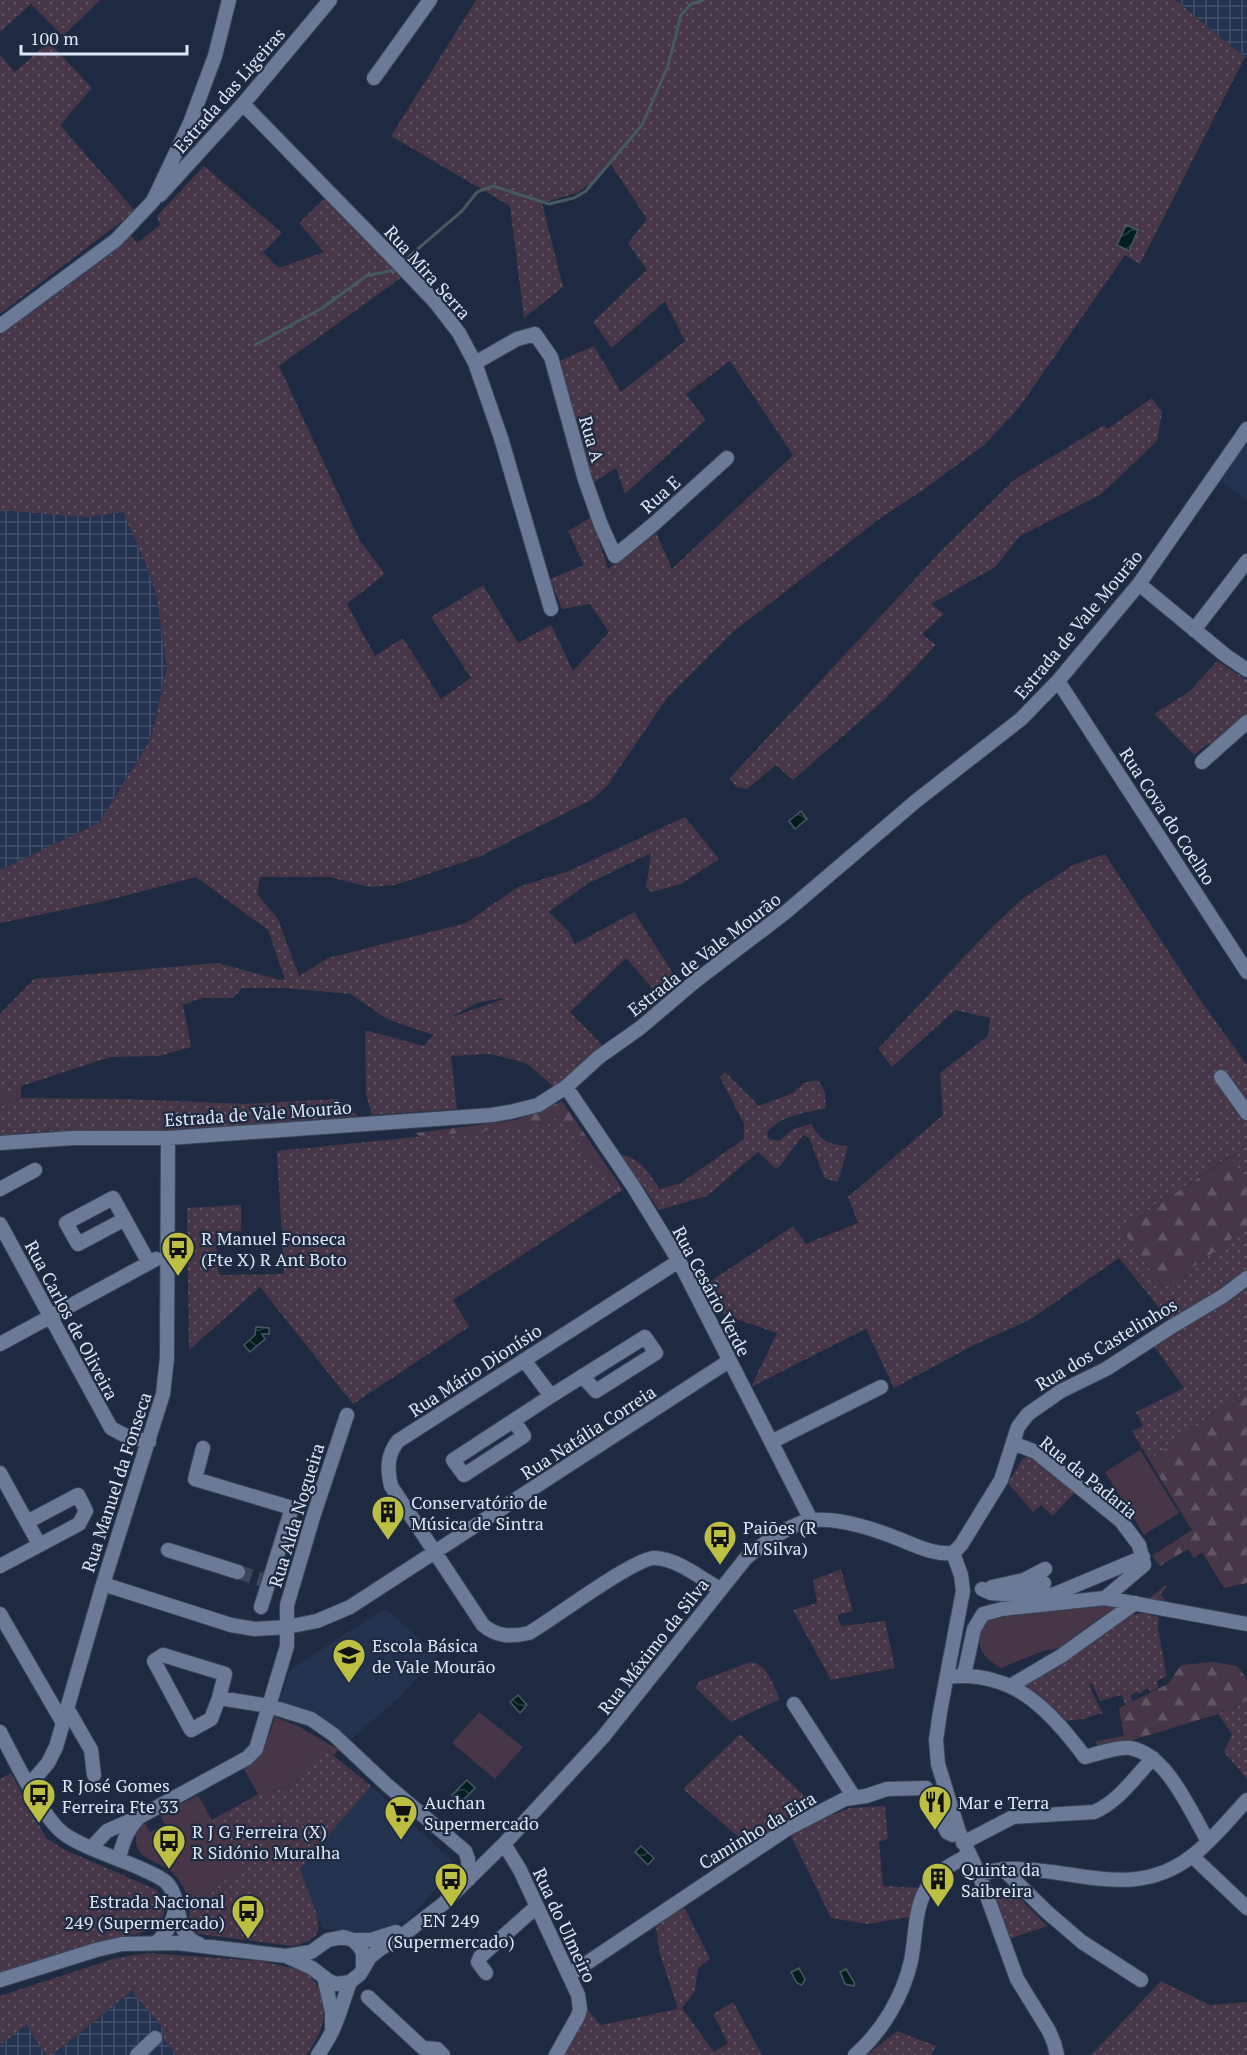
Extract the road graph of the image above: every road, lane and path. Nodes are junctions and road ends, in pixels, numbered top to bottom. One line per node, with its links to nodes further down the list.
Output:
1 (229, 0): 6 (street)
2 (330, 0): 5 (street, Estrada das Ligeiras)
3 (430, 0): 4 (street)
4 (374, 78)
5 (243, 104): 6 (street, Estrada das Ligeiras); 8 (street, Rua Mira Serra)
6 (153, 201): 7 (street, Estrada das Ligeiras)
7 (0, 326)
8 (475, 363): 11 (street, Rua A); 14 (street, Rua Mira Serra)
9 (1246, 432): 13 (street, Estrada de Vale Mourão)
10 (727, 458): 11 (street, Rua E)
11 (615, 556)
12 (1247, 561): 15 (street)
13 (1139, 584): 15 (street); 17 (street, Estrada de Vale Mourão)
14 (551, 609)
15 (1194, 630): 16 (street)
16 (1247, 670)
17 (1058, 681): 20 (street, Rua Cova do Coelho); 22 (street, Estrada de Vale Mourão)
18 (1247, 722): 19 (street)
19 (1202, 762)
20 (1247, 972)
21 (1221, 1077): 23 (street)
22 (566, 1087): 24 (street, Estrada de Vale Mourão); 31 (street, Rua Cesário Verde)
23 (1247, 1113)
24 (168, 1138): 25 (street, Estrada de Vale Mourão); 30 (street, Rua Manuel da Fonseca)
25 (0, 1143)
26 (35, 1170): 27 (street)
27 (0, 1189)
28 (124, 1219): 32 (street)
29 (0, 1224): 34 (street, Rua Carlos de Oliveira)
30 (168, 1255): 32 (street); 43 (street, Rua Manuel da Fonseca)
31 (679, 1261): 36 (street, Rua Mário Dionísio); 37 (street, Rua Cesário Verde)
32 (149, 1263): 34 (street)
33 (1247, 1278): 45 (street, Rua dos Castelinhos)
34 (50, 1317): 35 (street); 43 (street, Rua Carlos de Oliveira)
35 (0, 1344)
36 (524, 1360): 40 (street); 52 (street, Rua Mário Dionísio)
37 (729, 1361): 44 (street, Rua Cesário Verde); 52 (street, Rua Natália Correia)
38 (582, 1376): 38 (street); 40 (street)
39 (881, 1387): 44 (street)
40 (550, 1396): 42 (street)
41 (347, 1415): 56 (street, Rua Alda Nogueira)
42 (514, 1420): 42 (street)
43 (149, 1442): 59 (street, Rua Manuel da Fonseca)
44 (771, 1442): 48 (street, Rua Cesário Verde)
45 (1013, 1443): 53 (street, Rua dos Castelinhos); 55 (street, Rua da Padaria)
46 (204, 1448): 54 (street)
47 (0, 1473): 49 (street)
48 (811, 1520): 53 (street, Rua Máximo da Silva); 60 (street, Rua Máximo da Silva)
49 (27, 1522): 50 (street); 50 (street)
50 (39, 1544): 57 (street)
51 (168, 1550): 58 (street)
52 (435, 1552): 60 (street, Rua Mário Dionísio); 69 (street, Rua Natália Correia)
53 (953, 1553): 62 (street)
54 (278, 1555): 56 (street); 66 (street)
55 (1143, 1557): 63 (street); 64 (street)
56 (300, 1561): 69 (street, Rua Alda Nogueira)
57 (0, 1566)
58 (238, 1572)
59 (102, 1584): 69 (street, Rua Natália Correia); 76 (street, Rua Manuel da Fonseca)
60 (720, 1589): 87 (street, Rua Máximo da Silva)
61 (982, 1589): 62 (street); 63 (street); 63 (street)
62 (963, 1591): 71 (street)
63 (1015, 1595)
64 (1105, 1598): 65 (street); 70 (street)
65 (1135, 1603): 68 (street); 72 (street)
66 (261, 1607)
67 (0, 1614): 77 (street)
68 (1247, 1624)
69 (287, 1627): 75 (street, Rua Alda Nogueira)
70 (964, 1675): 71 (street); 72 (street)
71 (947, 1677): 86 (street)
72 (1012, 1685): 79 (street)
73 (219, 1698): 73 (street); 75 (street)
74 (794, 1704): 82 (street)
75 (269, 1706): 84 (street, Rua Alda Nogueira); 93 (street)
76 (67, 1708): 77 (street, Rua Manuel da Fonseca); 80 (street)
77 (63, 1723): 81 (street, Rua Manuel da Fonseca)
78 (0, 1732): 81 (street)
79 (1153, 1758): 85 (street); 86 (street)
80 (94, 1774)
81 (29, 1785): 88 (street)
82 (854, 1797): 86 (street, Caminho da Eira); 106 (street, Caminho da Eira)
83 (1247, 1800): 85 (street)
84 (141, 1816): 88 (street, Rua Alda Nogueira); 90 (street)
85 (1208, 1841): 89 (street)
86 (964, 1843): 92 (street); 119 (street)
87 (504, 1844): 93 (street, Rua Máximo da Silva); 95 (street, Rua do Ulmeiro)
88 (92, 1847): 90 (street)
89 (1192, 1856): 91 (street); 96 (street)
90 (119, 1858): 94 (street)
91 (1003, 1869): 92 (street); 108 (street)
92 (979, 1874): 120 (street)
93 (469, 1879): 97 (street, Rua Máximo da Silva)
94 (177, 1904): 99 (street); 100 (street)
95 (536, 1908): 104 (street); 106 (street, Rua do Ulmeiro)
96 (1247, 1908)
97 (430, 1914): 98 (street, Rua Máximo da Silva); 103 (street, Rua Máximo da Silva)
98 (354, 1940): 101 (street); 103 (street)
99 (153, 1943): 100 (street); 107 (street); 110 (street)
100 (205, 1946): 102 (street)
101 (322, 1946): 102 (street); 105 (street)
102 (286, 1956): 105 (street)
103 (363, 1969): 109 (street)
104 (486, 1974)
105 (322, 1975): 109 (street); 112 (street)
106 (569, 1975): 118 (street, Rua do Ulmeiro)
107 (0, 1980)
108 (1141, 1980)
109 (350, 1982): 112 (street)
110 (0, 1989)
111 (368, 1997): 114 (street)
112 (332, 2034): 116 (street)
113 (155, 2038): 115 (street)
114 (422, 2052): 117 (street)
115 (137, 2055)
116 (318, 2055)
117 (443, 2055)
118 (556, 2055)
119 (855, 2055)
120 (1057, 2055)

